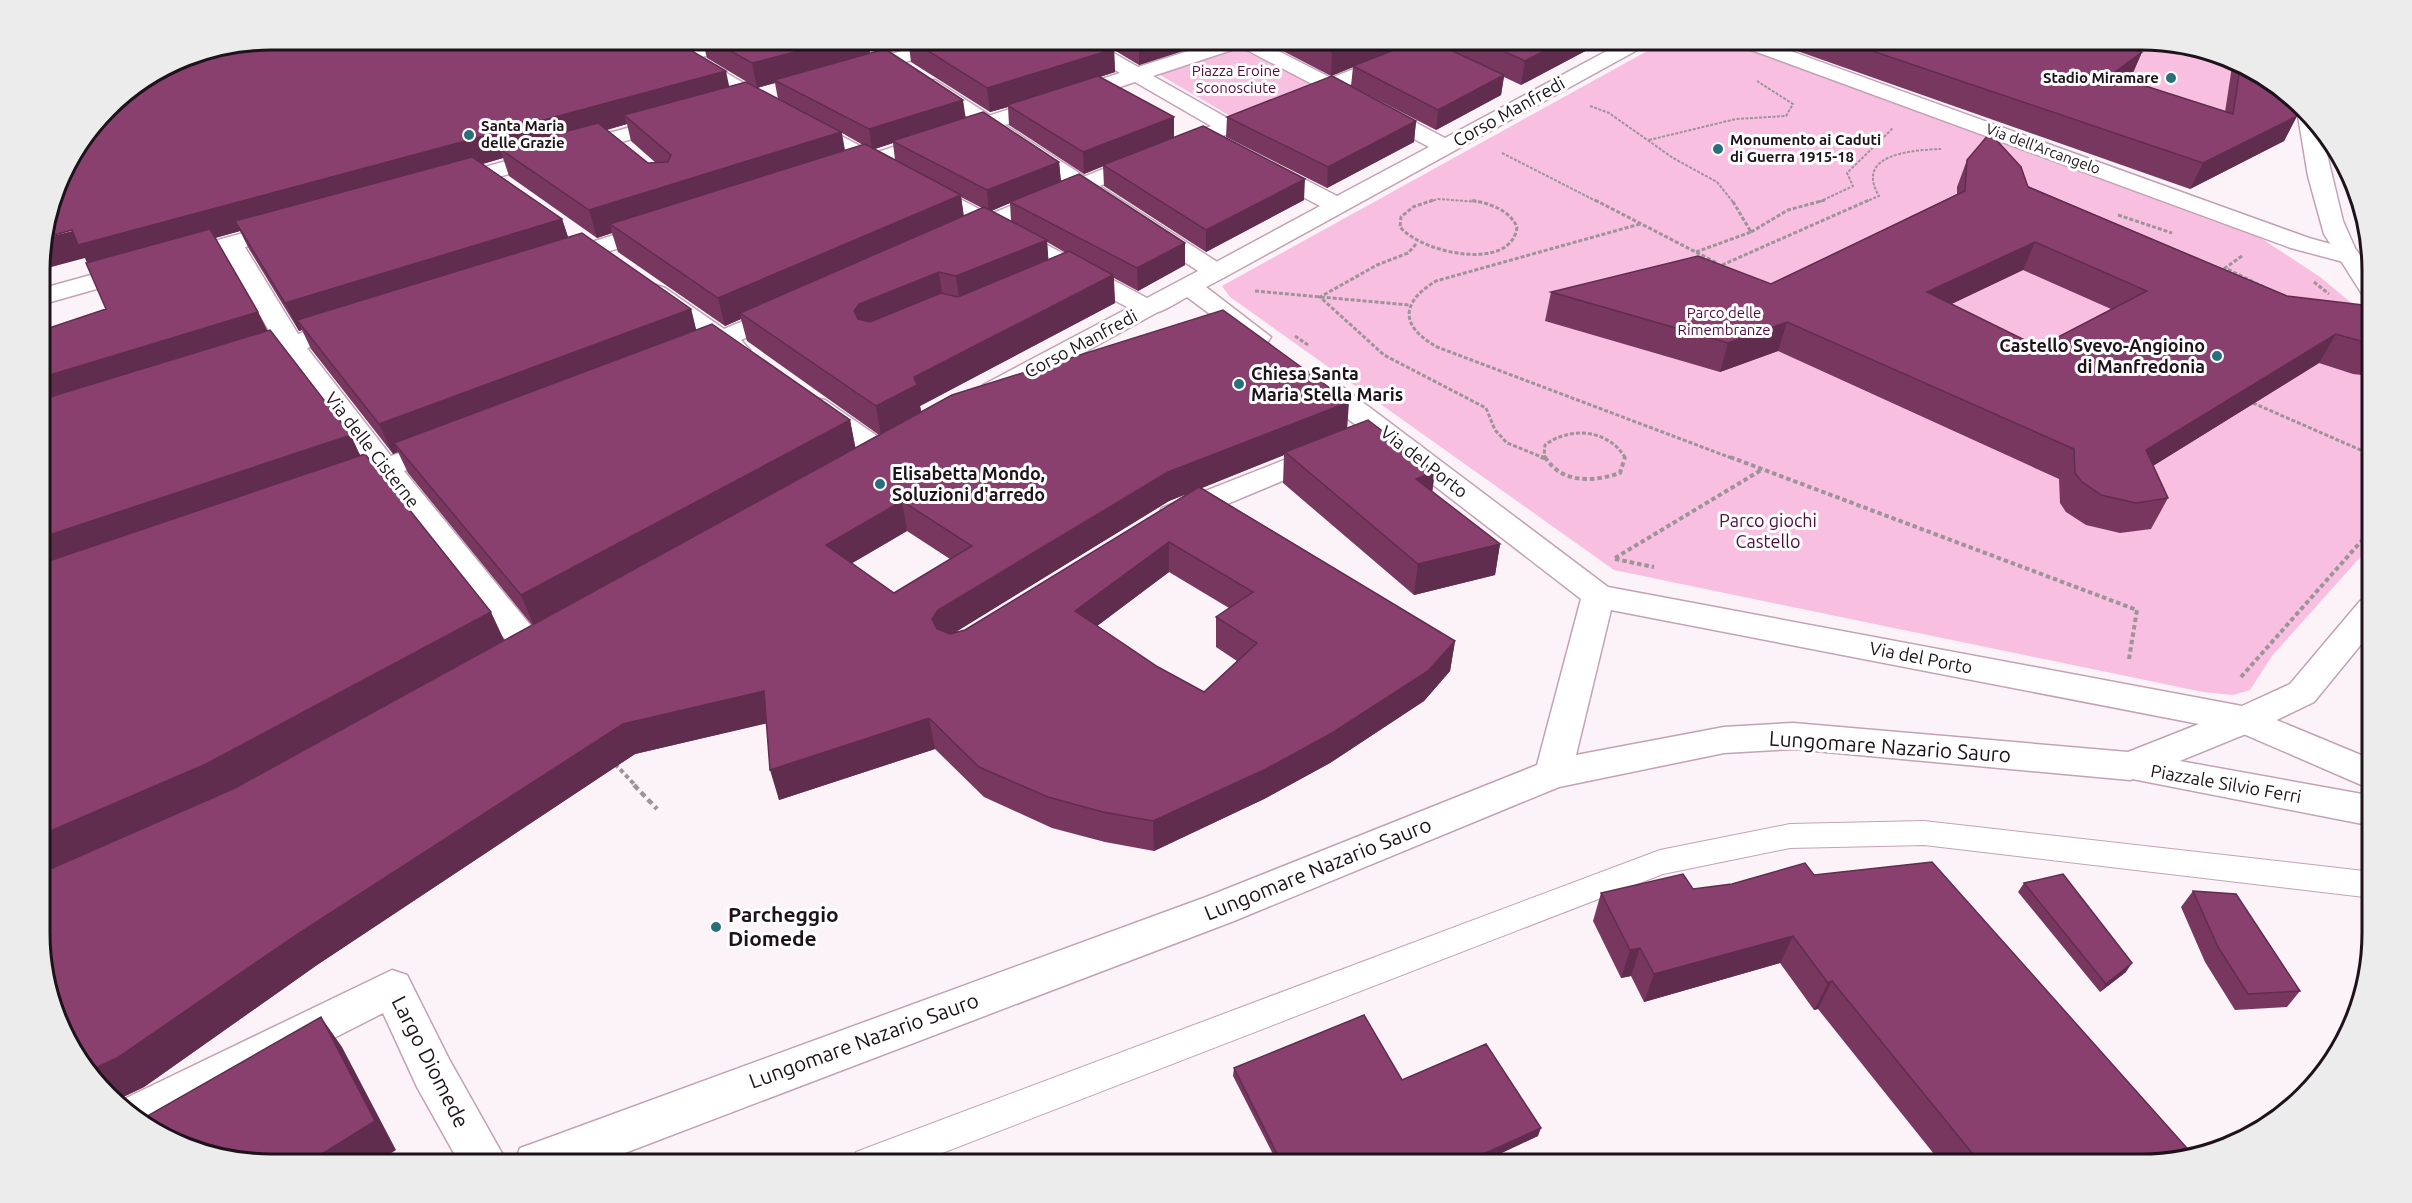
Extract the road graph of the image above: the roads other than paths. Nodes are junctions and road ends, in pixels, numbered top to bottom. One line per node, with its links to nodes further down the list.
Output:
1 (679, 50): 11 (street)
2 (706, 50): 11 (street)
3 (877, 50): 12 (street)
4 (926, 50): 12 (street)
5 (1094, 50): 13 (street)
6 (1209, 50): 13 (street)
7 (1263, 50): 15 (street)
8 (1419, 50): 15 (street)
9 (1619, 50): 24 (street, Corso Manfredi)
10 (1769, 50): 40 (street, Via dell'Arcangelo)
11 (685, 55): 17 (street)
12 (891, 60): 14 (street); 20 (street)
13 (1135, 74): 20 (street); 23 (street)
14 (835, 76)
15 (1330, 86): 23 (street); 24 (street)
16 (790, 89): 17 (street)
17 (757, 99): 18 (street); 26 (street)
18 (723, 108)
19 (689, 117): 22 (street)
20 (987, 122): 26 (street); 29 (street)
21 (2309, 127): 40 (street)
22 (611, 139): 25 (street); 27 (street)
23 (1233, 145): 29 (street); 32 (street)
24 (1446, 147): 32 (street, Corso Manfredi)
25 (629, 154)
26 (871, 162): 28 (street); 35 (street)
27 (486, 173): 30 (street); 31 (street)
28 (826, 176)
29 (1082, 184): 35 (street); 42 (street)
30 (432, 188)
31 (515, 194)
32 (1338, 206): 42 (street, Corso Manfredi)
33 (682, 221): 39 (street)
34 (309, 222): 37 (street)
35 (987, 223): 38 (street); 47 (street)
36 (569, 232): 39 (street)
37 (231, 244): 45 (street); 50 (street, Via delle Cisterne)
38 (934, 246)
39 (593, 249): 41 (street); 49 (street)
40 (2347, 256): 43 (street)
41 (537, 267)
42 (1216, 272): 44 (street, Corso Manfredi)
43 (2362, 277)
44 (1190, 286): 47 (street, Corso Manfredi); 56 (street, Via del Porto)
45 (50, 294)
46 (807, 302): 49 (street)
47 (1147, 308): 55 (street, Corso Manfredi)
48 (370, 320): 50 (street)
49 (722, 340): 51 (street); 53 (street)
50 (291, 345): 52 (street); 60 (street, Via delle Cisterne)
51 (668, 361)
52 (225, 365)
53 (759, 366)
54 (796, 392): 59 (street)
55 (962, 407)
56 (1383, 430): 63 (street); 64 (street, Via del Porto)
57 (473, 435): 60 (street)
58 (911, 435): 59 (street)
59 (880, 452): 61 (street)
60 (386, 469): 62 (street); 67 (street, Via delle Cisterne)
61 (849, 469)
62 (307, 496)
63 (1152, 528)
64 (1598, 596): 69 (street, Via del Porto); 72 (street)
65 (2362, 621): 69 (street, Piazzale Silvio Ferri)
66 (559, 628): 67 (street)
67 (528, 645): 68 (street)
68 (497, 663)
69 (2245, 720): 70 (street, Piazzale Silvio Ferri); 71 (street)
70 (2130, 766): 72 (street, Lungomare Nazario Sauro); 73 (street, Piazzale Silvio Ferri)
71 (2362, 771)
72 (1553, 774): 77 (street, Lungomare Nazario Sauro)
73 (2362, 809)
74 (2362, 884): 78 (lane)
75 (142, 1112): 76 (street, Largo Diomede)
76 (479, 1154)
77 (564, 1154)
78 (895, 1154)

